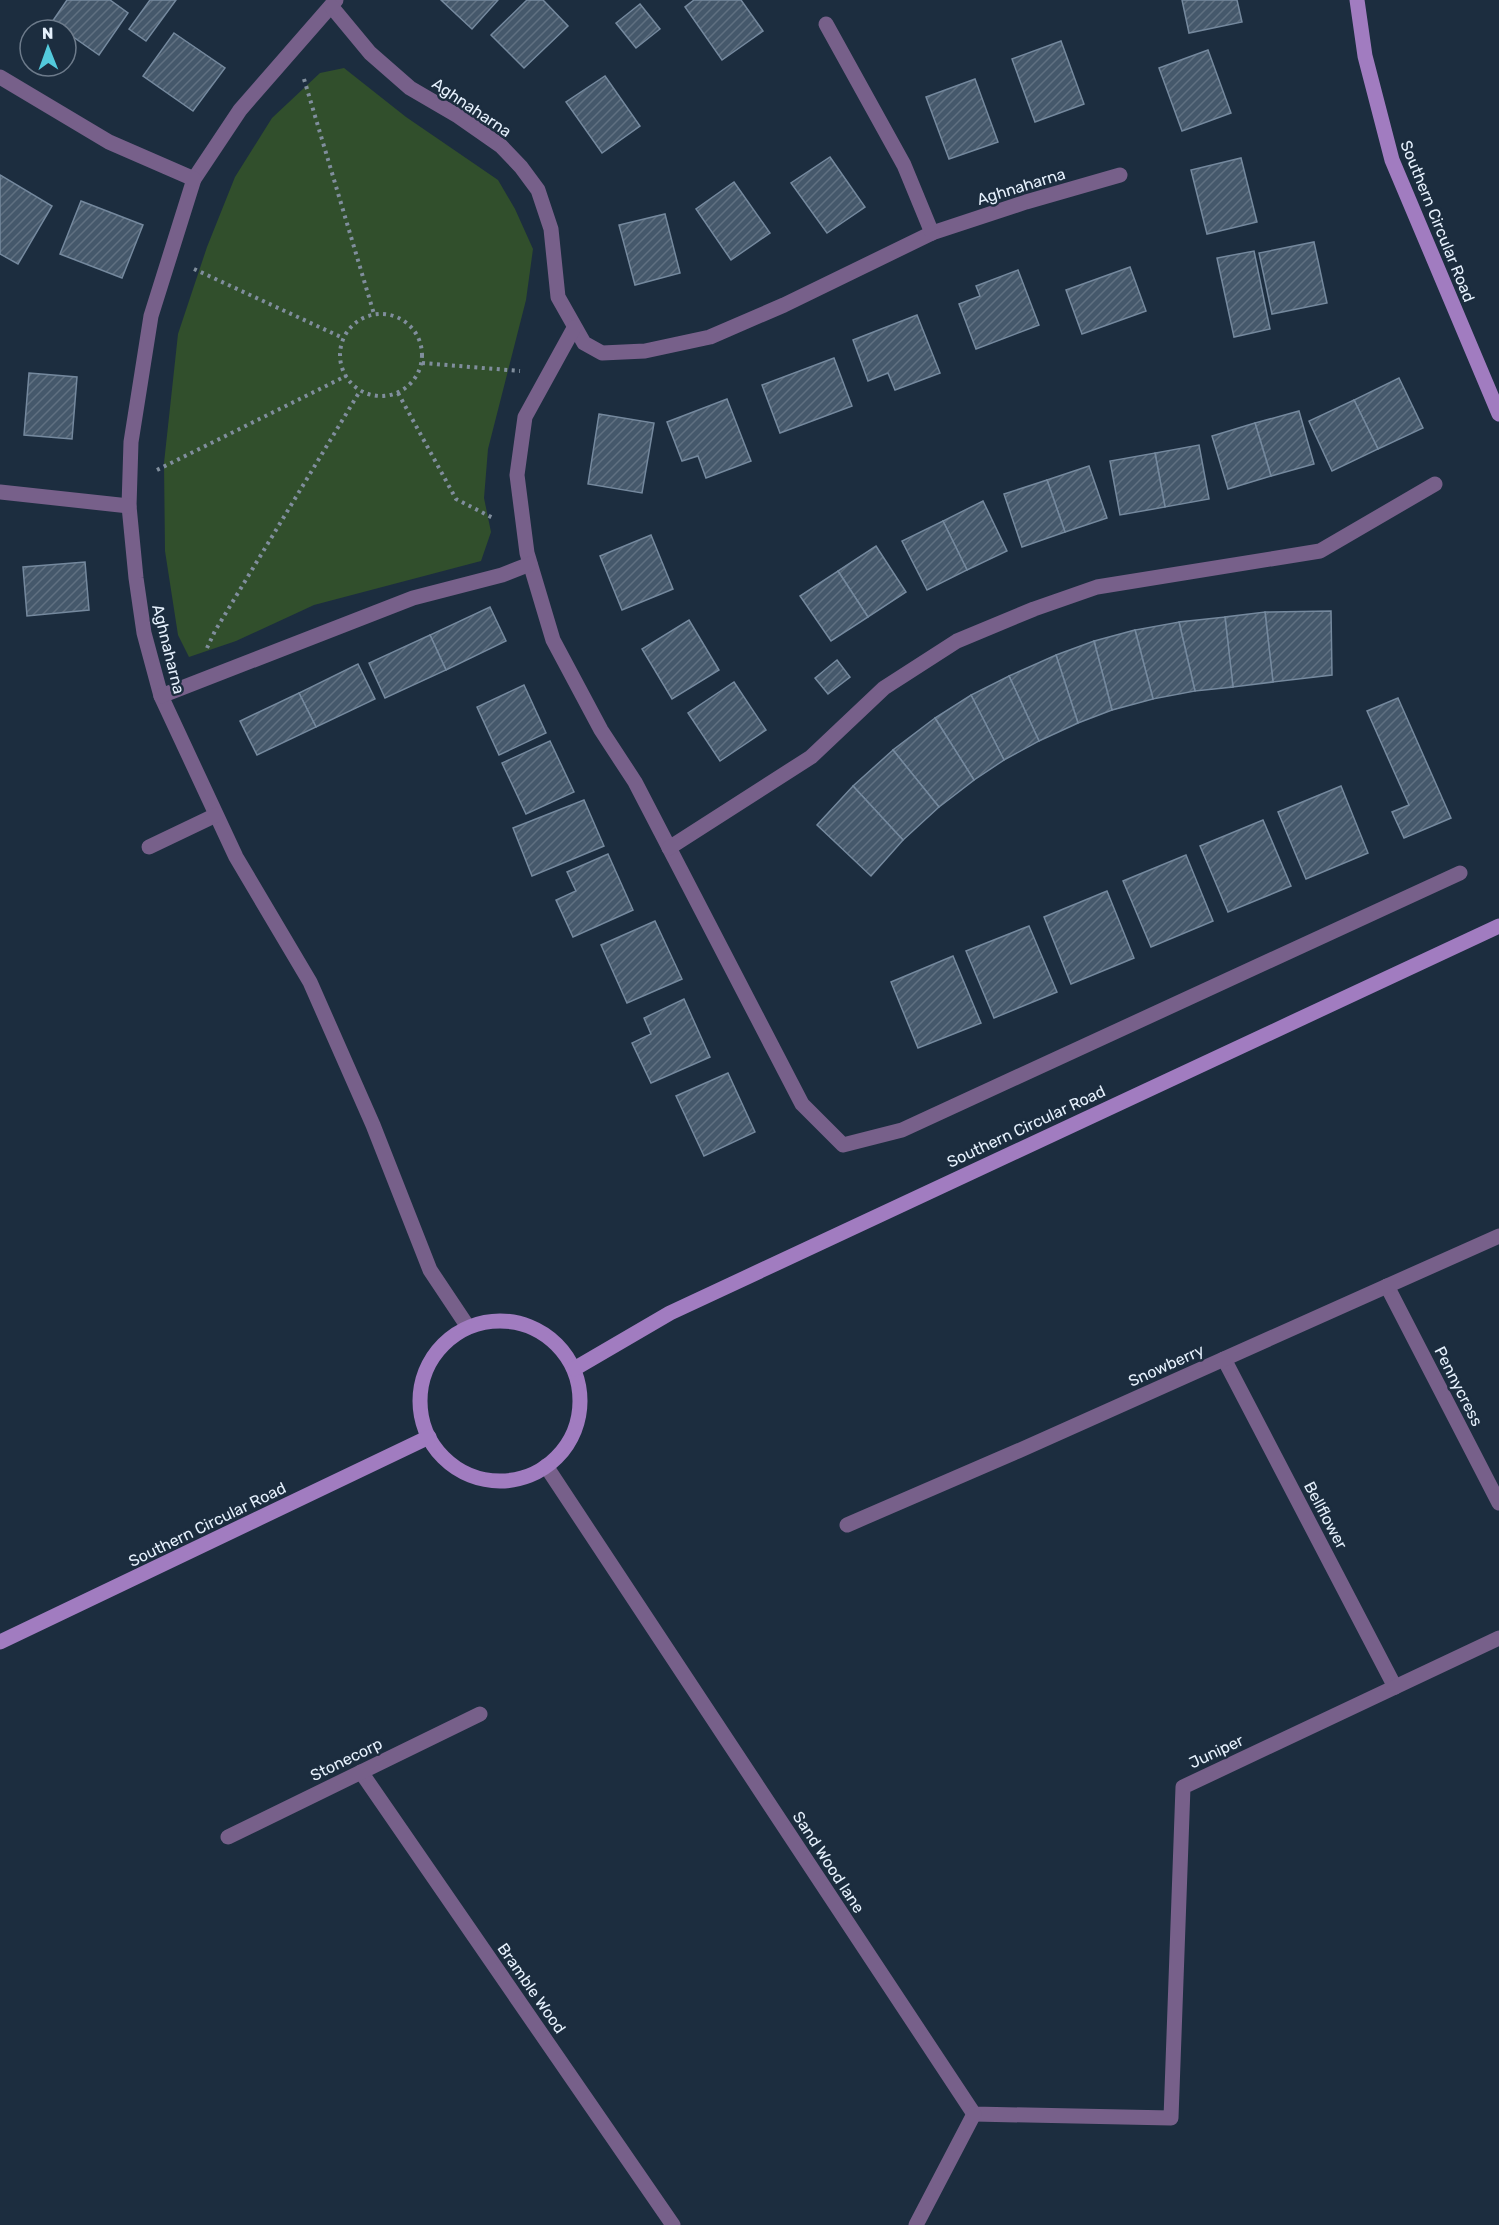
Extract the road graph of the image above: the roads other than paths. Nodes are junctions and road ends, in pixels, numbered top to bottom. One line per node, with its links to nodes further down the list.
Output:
1 (1357, 0): 9 (main road, Southern Circular Road)
2 (334, 3): 6 (street, Aghnaharna); 8 (street, Aghnaharna)
3 (826, 24): 7 (street)
4 (0, 76): 6 (street)
5 (1120, 175): 7 (street, Aghnaharna)
6 (195, 179): 12 (street, Aghnaharna)
7 (932, 233): 8 (street, Aghnaharna)
8 (574, 328): 13 (street)
9 (1499, 414)
10 (1435, 484): 17 (street)
11 (0, 492): 12 (street)
12 (129, 507): 14 (street, Aghnaharna)
13 (528, 558): 14 (street); 17 (street)
14 (160, 696): 15 (street, Aghnaharna)
15 (216, 815): 16 (street); 22 (street, Aghnaharna)
16 (149, 847)
17 (669, 848): 18 (street)
18 (1460, 873)
19 (1499, 926): 24 (main road, Southern Circular Road)
20 (1499, 1236): 21 (street, Snowberry)
21 (1387, 1286): 23 (street, Snowberry); 27 (street, Pennycress)
22 (468, 1327): 24 (main road); 25 (main road)
23 (1224, 1359): 28 (street, Snowberry); 31 (street, Bellflower)
24 (573, 1368): 26 (main road)
25 (429, 1437): 26 (main road); 30 (main road, Southern Circular Road)
26 (546, 1466): 35 (street, Sand Wood lane)
27 (1499, 1503)
28 (847, 1525)
29 (1499, 1638): 31 (street, Juniper)
30 (0, 1642)
31 (1395, 1687): 35 (street, Juniper)
32 (480, 1714): 33 (street, Stonecorp)
33 (361, 1772): 34 (street, Stonecorp); 36 (street, Bramble Wood)
34 (228, 1837)
35 (974, 2114): 37 (street)
36 (673, 2225)
37 (916, 2225)

